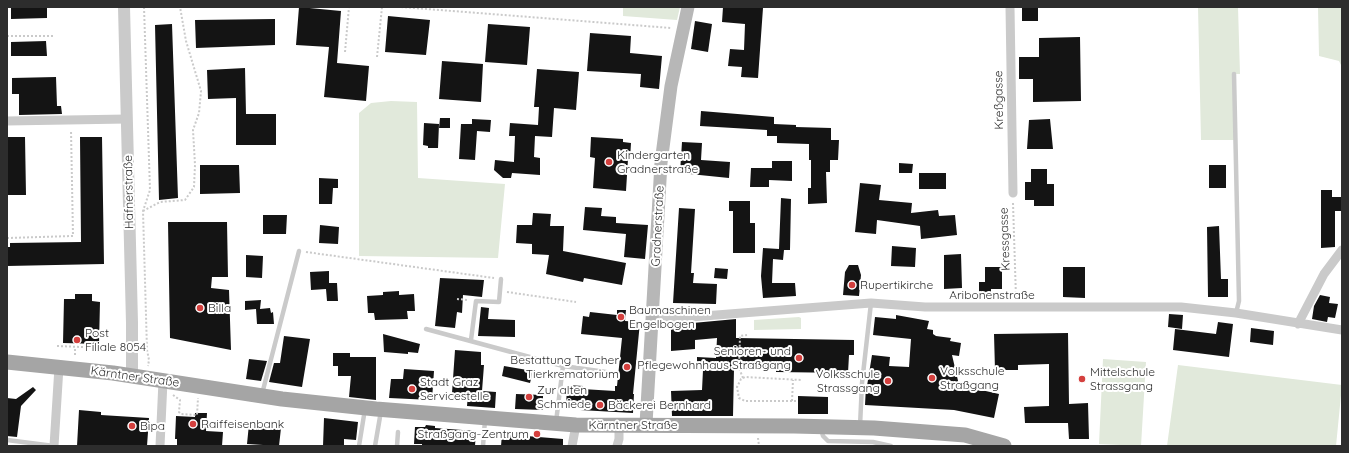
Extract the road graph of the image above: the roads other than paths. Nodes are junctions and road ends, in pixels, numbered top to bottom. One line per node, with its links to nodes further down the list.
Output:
1 (124, 7): 5 (street, Hafnerstraße)
2 (688, 7): 13 (main road, Gradnerstraße)
3 (1010, 7): 7 (street, Kreßgasse)
4 (1234, 74): 12 (lane)
5 (127, 119): 6 (street); 22 (street, Hafnerstraße)
6 (7, 121)
7 (1013, 193)
8 (1342, 250): 14 (street)
9 (299, 251): 24 (lane)
10 (501, 279): 17 (lane)
11 (871, 303): 12 (street, Aribonenstraße); 13 (street, Aribonenstraße); 33 (lane)
12 (1236, 313): 14 (street, Aribonenstraße)
13 (652, 320): 30 (main road, Gradnerstraße)
14 (1298, 324): 16 (street, Aribonenstraße)
15 (426, 330): 17 (lane)
16 (1342, 330)
17 (471, 340): 19 (lane)
18 (7, 362): 20 (main road, Kärntner Straße)
19 (563, 366): 21 (lane); 28 (lane)
20 (59, 367): 22 (main road, Kärntner Straße); 36 (street)
21 (606, 372)
22 (132, 377): 23 (main road, Kärntner Straße)
23 (166, 387): 24 (main road, Kärntner Straße); 37 (street)
24 (262, 395): 25 (main road, Kärntner Straße)
25 (365, 408): 26 (main road, Kärntner Straße); 38 (lane)
26 (381, 409): 27 (main road, Kärntner Straße); 39 (lane)
27 (485, 418): 28 (main road, Kärntner Straße); 41 (lane)
28 (555, 424): 31 (main road, Kärntner Straße)
29 (619, 424): 30 (main road, Kärntner Straße); 31 (main road, Kärntner Straße); 43 (street)
30 (646, 424): 32 (main road, Kärntner Straße)
31 (576, 425): 42 (street)
32 (820, 426): 33 (main road, Kärntner Straße); 44 (lane)
33 (860, 428): 45 (main road, Kärntner Straße)
34 (398, 432): 40 (lane)
35 (7, 440): 36 (lane)
36 (54, 446)
37 (160, 446)
38 (359, 446)
39 (376, 446)
40 (397, 446)
41 (483, 446)
42 (572, 446)
43 (617, 446)
44 (891, 446)
45 (1004, 446)

